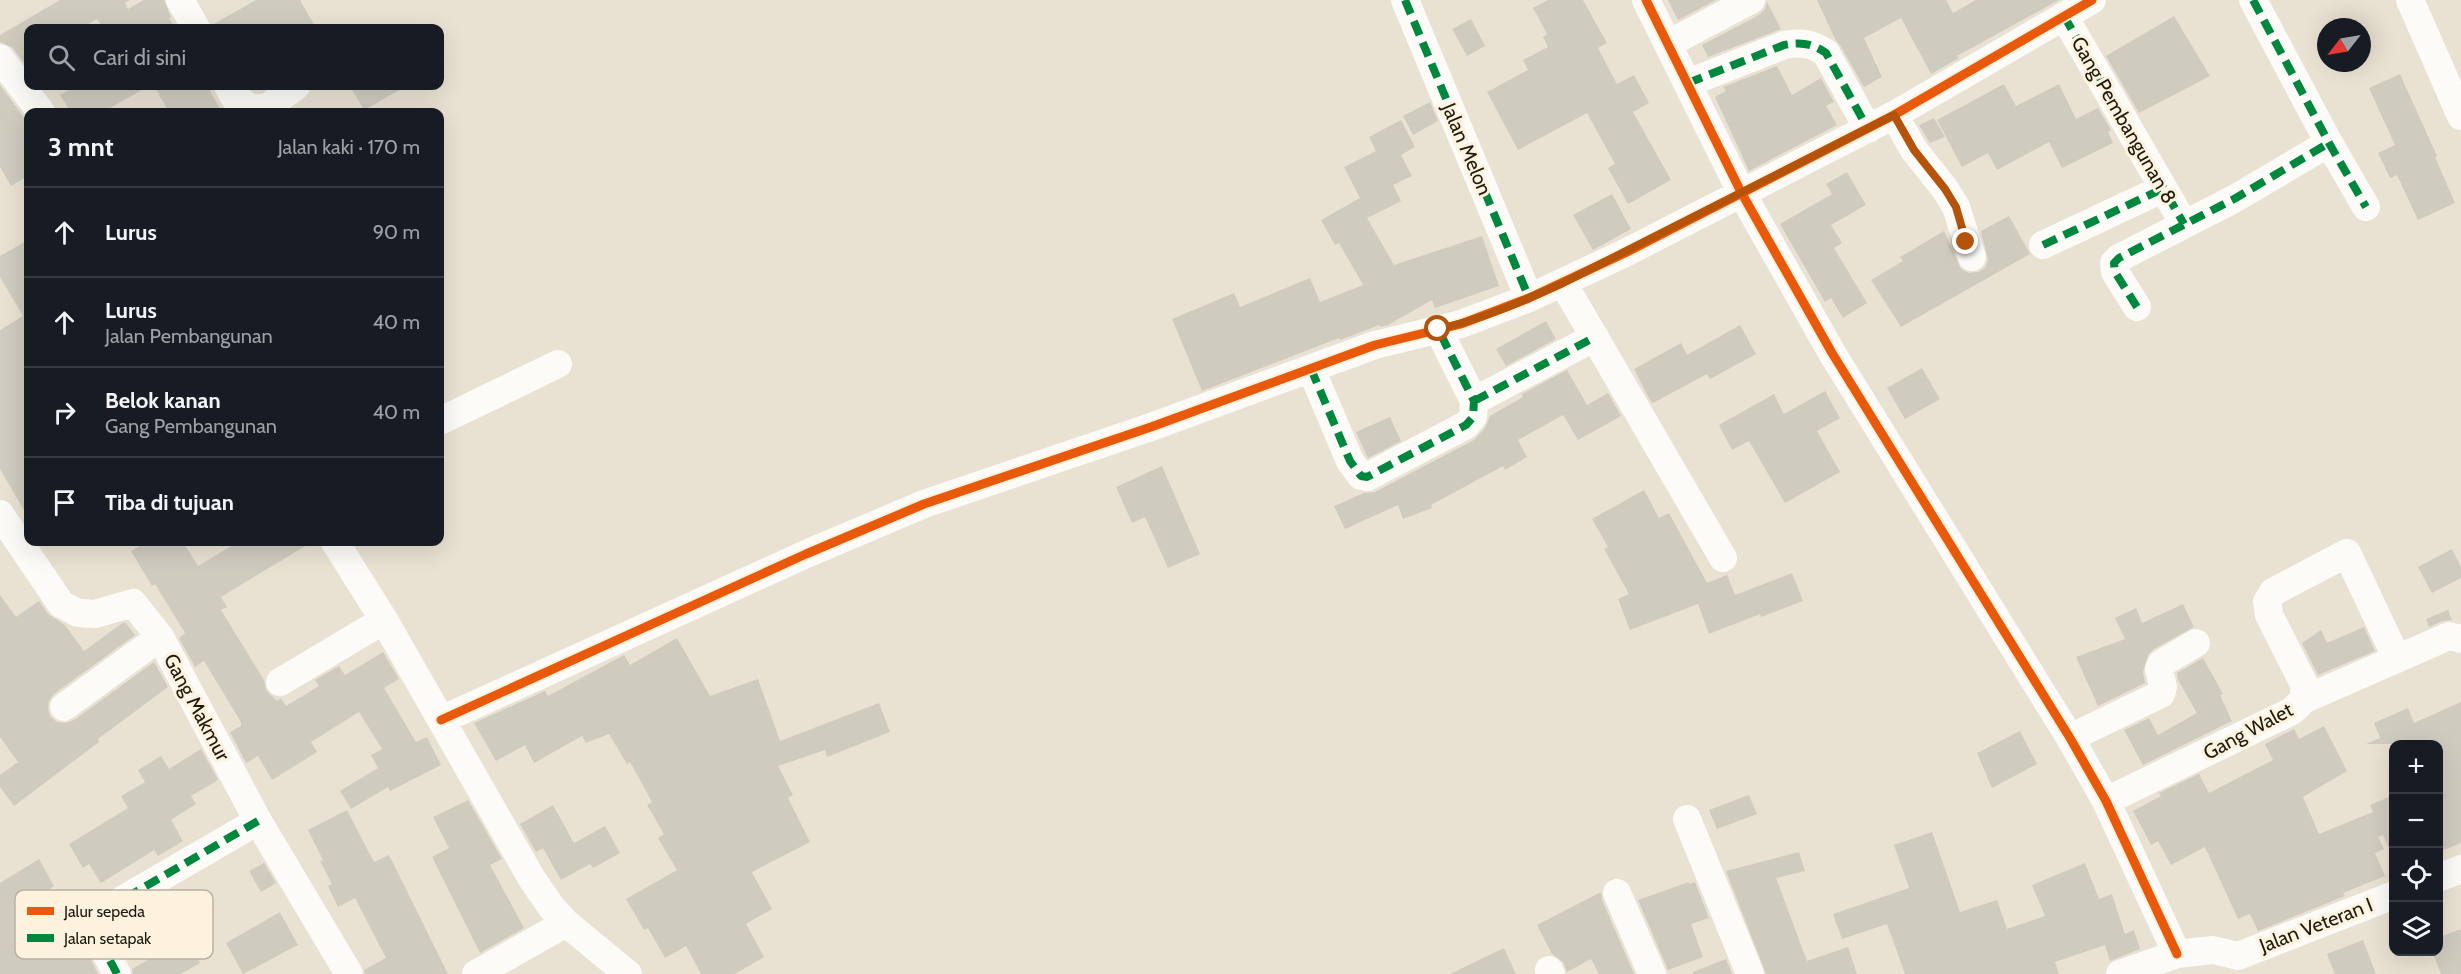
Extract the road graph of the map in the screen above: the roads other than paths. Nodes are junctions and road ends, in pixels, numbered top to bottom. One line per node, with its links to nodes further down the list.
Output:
1 (180, 0): 9 (street)
2 (1404, 0): 31 (street, Jalan Melon)
3 (1646, 0): 10 (street)
4 (1751, 0): 10 (street)
5 (2253, 0): 23 (street)
6 (2410, 0): 21 (street)
7 (2090, 1): 8 (street)
8 (2064, 16): 20 (street); 24 (street, Gang Pembangunan 8)
9 (194, 24)
10 (1668, 44): 12 (street)
11 (0, 58): 14 (street)
12 (1688, 83): 22 (street); 25 (street)
13 (24, 90): 17 (street)
14 (24, 90)
15 (230, 90): 18 (street)
16 (291, 90): 19 (street)
17 (38, 108)
18 (250, 108)
19 (260, 108)
20 (1894, 115): 22 (street); 29 (street)
21 (2461, 116)
22 (1868, 129): 25 (street)
23 (2329, 142): 26 (street); 27 (street)
24 (2162, 189): 27 (street, Gang Pembangunan 8); 28 (street)
25 (1741, 192): 30 (street); 51 (street)
26 (2366, 207)
27 (2184, 224): 32 (street)
28 (2043, 245)
29 (1972, 257)
30 (1563, 283): 31 (street); 34 (street)
31 (1529, 298): 33 (street)
32 (2137, 307)
33 (1438, 329): 36 (street); 37 (street)
34 (1595, 337): 37 (street); 41 (street)
35 (558, 364): 38 (street)
36 (1311, 369): 37 (street); 50 (street)
37 (1474, 401)
38 (444, 419)
39 (0, 514): 43 (street, Gang Makmur)
40 (338, 546): 42 (street)
41 (1723, 558)
42 (384, 620): 47 (street); 50 (street)
43 (160, 637): 49 (street); 54 (street, Gang Makmur)
44 (2461, 639): 46 (street)
45 (2196, 643): 51 (street)
46 (2397, 658): 48 (street); 48 (street, Gang Walet)
47 (280, 682)
48 (2303, 700): 52 (street, Gang Walet)
49 (63, 707)
50 (441, 720): 60 (street)
51 (2070, 738): 52 (street)
52 (2106, 801): 61 (street)
53 (1687, 819): 69 (street)
54 (258, 821): 57 (street); 65 (street, Gang Makmur)
55 (2461, 869): 56 (street)
56 (2443, 876)
57 (139, 890)
58 (1617, 893): 68 (street)
59 (2389, 897): 63 (street, Jalan Veteran I)
60 (566, 923): 66 (street); 67 (street)
61 (2177, 954): 63 (street); 70 (street)
62 (110, 959): 64 (street)
63 (2241, 965)
64 (117, 974)
65 (349, 974)
66 (476, 974)
67 (628, 974)
68 (1652, 974)
69 (1750, 974)
70 (2120, 974)

